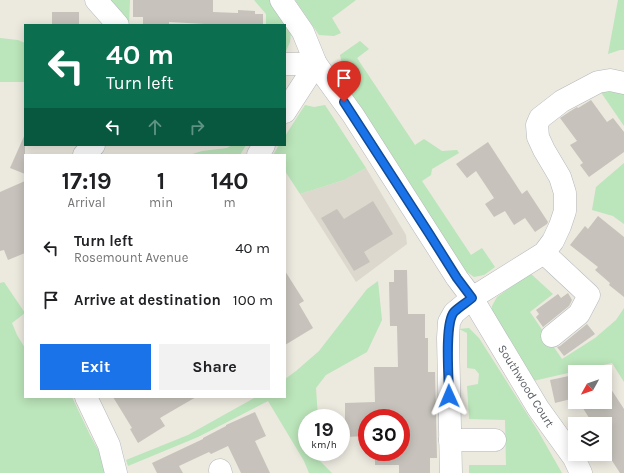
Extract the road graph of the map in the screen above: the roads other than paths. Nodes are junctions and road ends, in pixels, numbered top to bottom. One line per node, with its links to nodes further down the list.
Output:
1 (96, 0): 3 (street)
2 (281, 0): 5 (street, Southwood Court)
3 (117, 24)
4 (286, 64): 5 (street)
5 (316, 64): 7 (street); 11 (street, Southwood Court)
6 (624, 83): 10 (street)
7 (286, 110)
8 (93, 146): 9 (street)
9 (85, 154)
10 (544, 253): 11 (street); 12 (street)
11 (472, 298): 14 (street); 18 (street, Southwood Court)
12 (552, 336)
13 (86, 398): 16 (street)
14 (450, 440): 15 (street); 17 (street)
15 (495, 440)
16 (116, 473)
17 (451, 473)
18 (581, 473)

